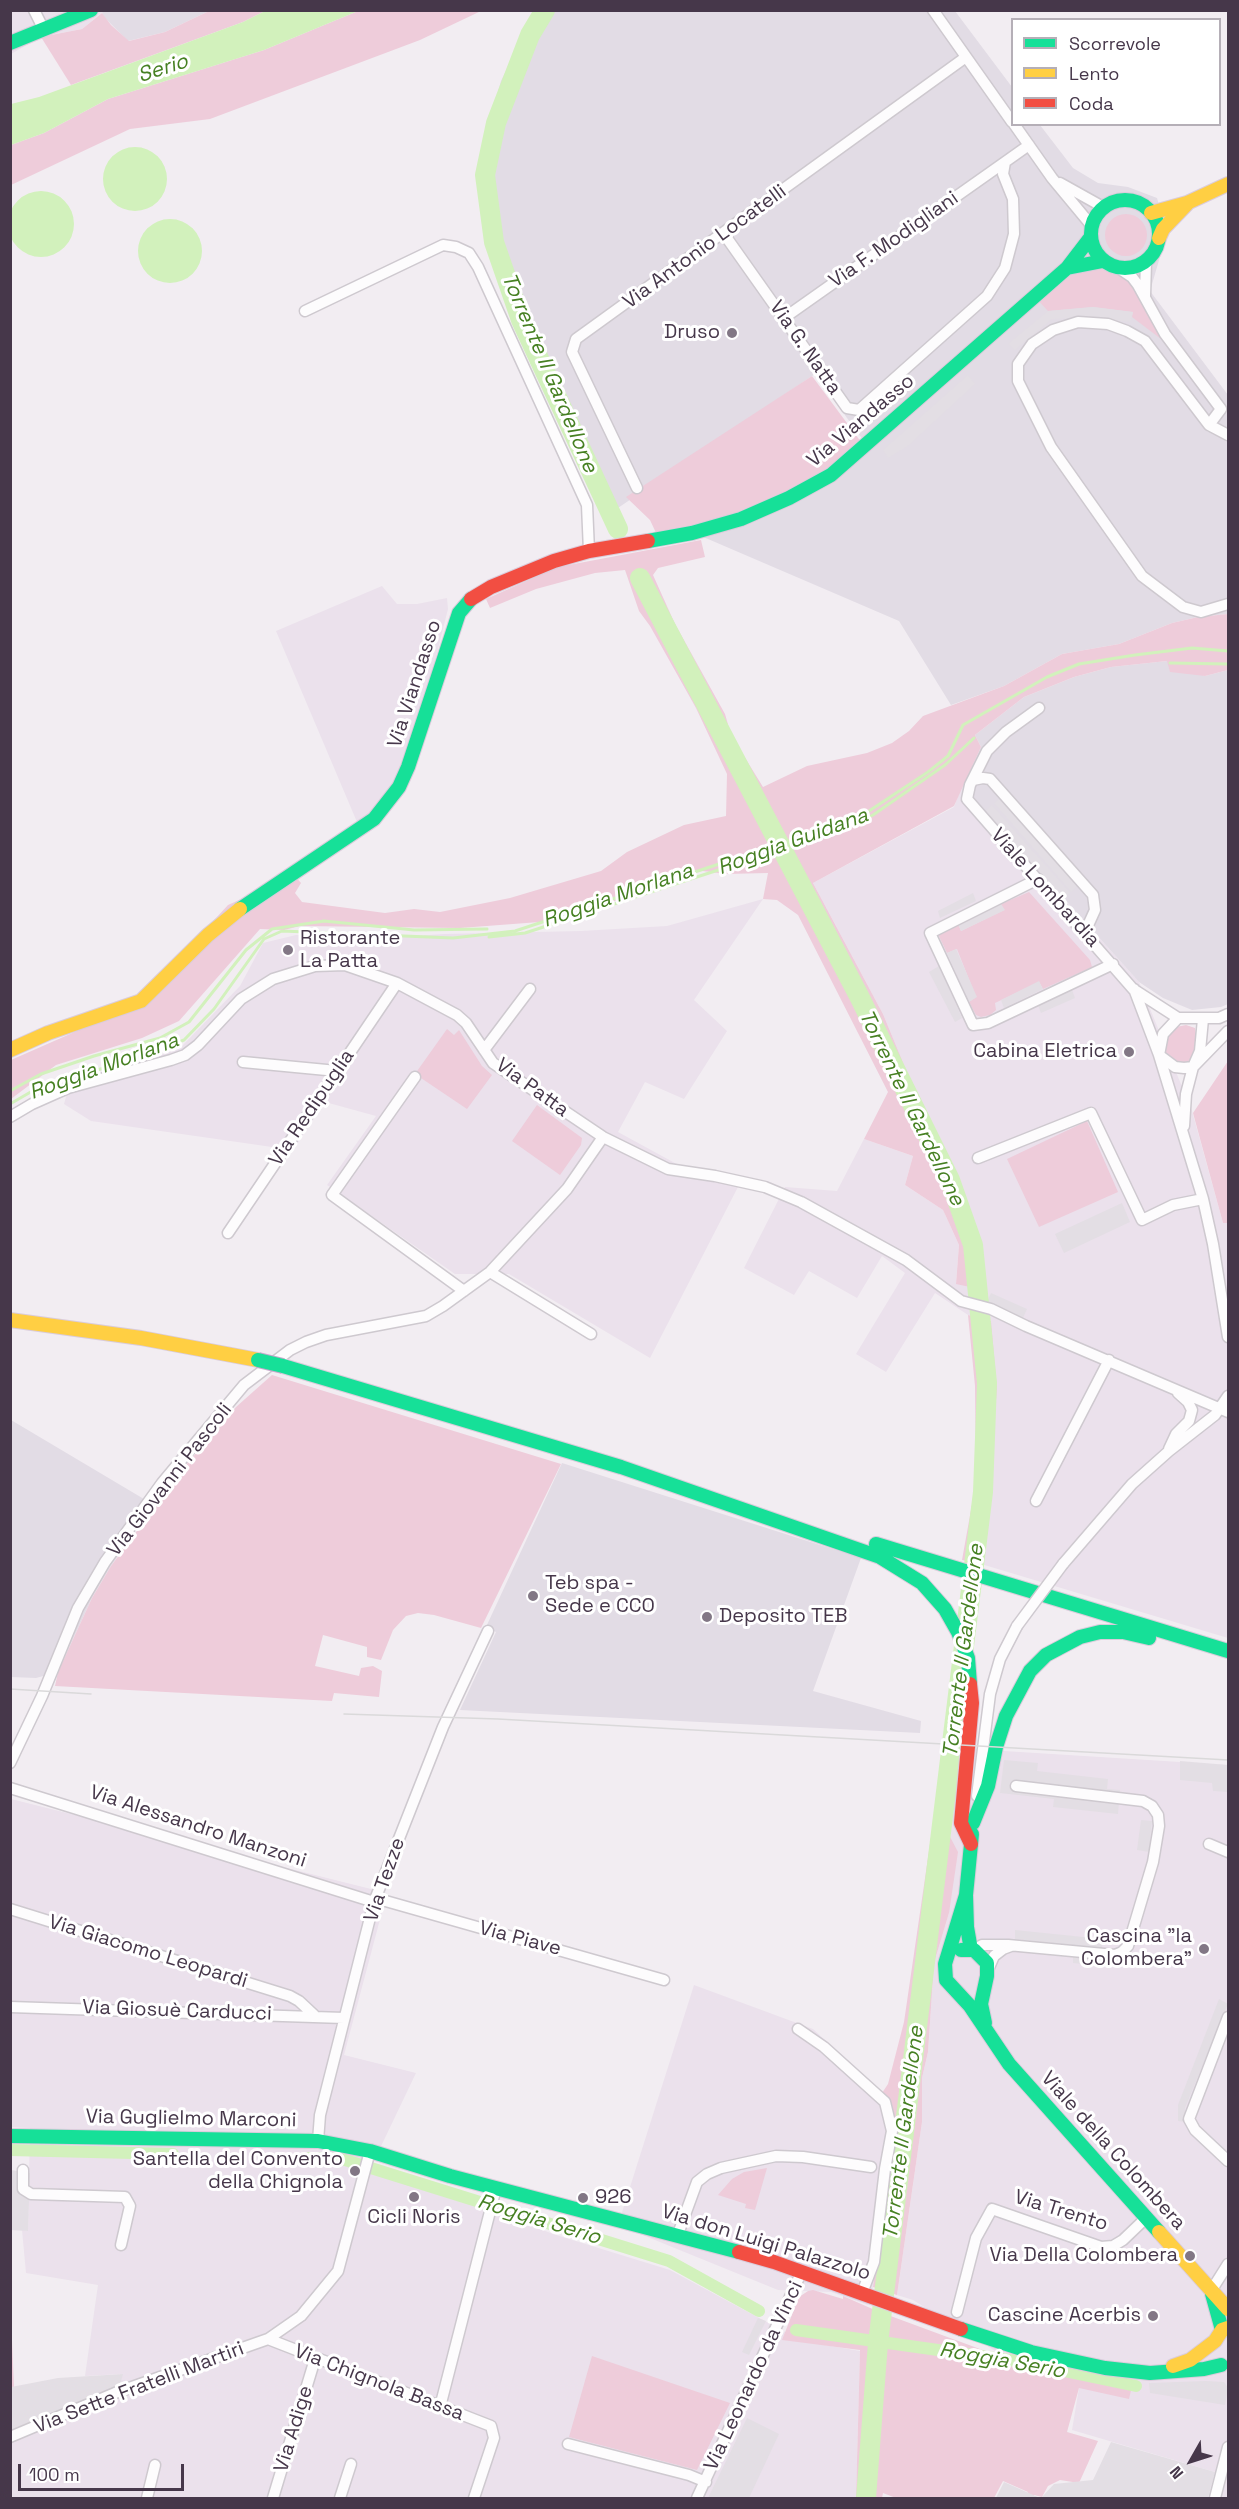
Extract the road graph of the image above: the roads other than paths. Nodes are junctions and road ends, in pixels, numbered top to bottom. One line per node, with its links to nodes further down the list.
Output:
1 (34, 10): 4 (street)
2 (92, 10): 4 (main road)
3 (933, 10): 6 (street)
4 (44, 28): 5 (main road)
5 (10, 43)
6 (966, 57): 7 (street); 17 (street, Via Antonio Locatelli)
7 (1011, 120)
8 (1015, 126): 9 (street)
9 (1029, 145): 10 (street); 11 (street)
10 (1005, 162): 25 (street, Via F. Modigliani); 25 (street, Via G. Natta)
11 (1052, 178): 14 (street); 16 (street)
12 (1228, 184): 13 (main road)
13 (1187, 203): 15 (main road); 18 (main road)
14 (1103, 207): 15 (main road); 16 (main road)
15 (1151, 213): 18 (main road)
16 (1091, 231): 19 (main road); 21 (main road, Via Viandasso)
17 (724, 234): 25 (street, Via G. Natta); 28 (street, Via Antonio Locatelli)
18 (1159, 238): 20 (main road)
19 (1103, 261): 21 (main road, Via Viandasso); 22 (main road)
20 (1146, 261): 22 (main road); 23 (street)
21 (1067, 268): 29 (main road, Via Viandasso)
22 (1120, 269): 23 (street)
23 (1145, 299): 26 (street)
24 (304, 311): 29 (street)
25 (784, 318)
26 (1209, 425): 27 (street); 30 (street)
27 (1228, 435)
28 (637, 488)
29 (589, 552): 43 (main road, Via Viandasso)
30 (1228, 604)
31 (1039, 708): 32 (street, Viale Lombardia)
32 (973, 780): 33 (street, Viale Lombardia); 34 (street)
33 (1038, 879): 34 (street, Viale Lombardia); 35 (street)
34 (1086, 932): 35 (street, Viale Lombardia)
35 (1113, 964): 38 (street, Viale Lombardia)
36 (397, 983): 44 (street, Via Patta); 48 (street, Via Redipuglia); 50 (street, Via Patta)
37 (530, 989): 44 (street)
38 (1133, 989): 40 (street, Viale Lombardia); 45 (street)
39 (1228, 1014): 41 (street)
40 (1178, 1018): 41 (street); 45 (street)
41 (1203, 1019): 47 (street)
42 (1228, 1031): 47 (street)
43 (10, 1050)
44 (484, 1050): 52 (street, Via Patta)
45 (1159, 1055): 47 (street); 51 (street)
46 (243, 1062): 48 (street)
47 (1193, 1066): 51 (street)
48 (337, 1071): 55 (street, Via Redipuglia)
49 (416, 1077): 57 (street)
50 (10, 1117)
51 (1184, 1133): 54 (street)
52 (603, 1137): 56 (street, Via Giovanni Pascoli); 62 (street, Via Patta)
53 (978, 1158): 54 (street)
54 (1203, 1199): 58 (street)
55 (228, 1233)
56 (490, 1272): 57 (street, Via Giovanni Pascoli); 60 (street)
57 (464, 1291): 63 (street, Via Giovanni Pascoli)
58 (1226, 1315): 61 (street)
59 (10, 1320): 63 (main road)
60 (591, 1334)
61 (1228, 1337)
62 (1109, 1360): 64 (street); 69 (street)
63 (262, 1364): 68 (main road, bridge); 73 (street, Via Giovanni Pascoli)
64 (1163, 1382): 66 (street); 67 (street, Viale della Colombera)
65 (1228, 1396): 66 (street)
66 (1225, 1410): 67 (street, Viale della Colombera)
67 (1168, 1450): 76 (street, Viale della Colombera, bridge)
68 (621, 1467): 71 (main road); 77 (main road)
69 (1036, 1501)
70 (488, 1631): 81 (street, Via Tezze)
71 (1228, 1651)
72 (1228, 1657): 76 (main road)
73 (10, 1763)
74 (1016, 1786): 83 (street)
75 (10, 1788): 81 (street, Via Alessandro Manzoni)
76 (974, 1823): 77 (main road, Viale della Colombera)
77 (971, 1844): 80 (main road, Viale della Colombera)
78 (1209, 1844): 79 (street)
79 (1228, 1852)
80 (966, 1895): 84 (main road, Viale della Colombera); 85 (main road, Viale della Colombera)
81 (375, 1900): 87 (street, Via Piave); 92 (street, Via Tezze)
82 (10, 1909): 90 (street, Via Giacomo Leopardi)
83 (1014, 1945): 84 (street); 86 (street)
84 (973, 1950): 85 (main road); 86 (main road, Viale della Colombera)
85 (949, 1958): 88 (main road, Viale della Colombera)
86 (986, 1977): 88 (main road); 94 (main road, Viale della Colombera)
87 (664, 1980)
88 (954, 1989): 94 (main road, Viale della Colombera)
89 (10, 2007): 90 (street, Via Giosuè Carducci)
90 (314, 2015): 92 (street, Via Giosuè Carducci)
91 (1228, 2017): 97 (street)
92 (344, 2018): 96 (street, Via Tezze)
93 (798, 2029): 108 (street)
94 (989, 2034): 102 (main road, Viale della Colombera)
95 (20, 2141): 96 (main road, Via Guglielmo Marconi)
96 (318, 2141): 98 (main road, Via Guglielmo Marconi)
97 (1227, 2154)
98 (367, 2164): 101 (main road, Via don Luigi Palazzolo); 112 (street, Via Sette Fratelli Martiri)
99 (871, 2167): 103 (street)
100 (23, 2170): 104 (street)
101 (496, 2188): 103 (main road, Via don Luigi Palazzolo); 116 (street)
102 (1146, 2218): 107 (main road, Viale della Colombera); 110 (street, Via Trento)
103 (678, 2234): 106 (main road, Via don Luigi Palazzolo)
104 (121, 2245)
105 (1228, 2264): 107 (street)
106 (802, 2271): 108 (main road, Via don Luigi Palazzolo); 122 (street, Via Leonardo da Vinci)
107 (1211, 2291): 109 (main road, Viale della Colombera); 111 (main road, Viale della Colombera)
108 (868, 2295): 115 (main road, Via don Luigi Palazzolo)
109 (1228, 2309)
110 (957, 2312)
111 (1222, 2333): 114 (main road, Via don Luigi Palazzolo); 115 (main road, Via don Luigi Palazzolo)
112 (268, 2339): 113 (street, Via Chignola Bassa); 117 (street, Via Sette Fratelli Martiri)
113 (315, 2359): 116 (street, Via Chignola Bassa); 124 (street, Via Adige)
114 (1225, 2368): 115 (main road, Via don Luigi Palazzolo)
115 (1150, 2373)
116 (440, 2407): 126 (street, Via Chignola Bassa)
117 (10, 2437)
118 (568, 2444): 122 (street, Via Leonardo da Vinci)
119 (1228, 2447): 128 (street)
120 (351, 2464): 125 (street)
121 (155, 2465): 123 (street)
122 (706, 2482): 127 (street, Via Leonardo da Vinci)
123 (147, 2499)
124 (273, 2499)
125 (340, 2499)
126 (474, 2499)
127 (697, 2499)
128 (1215, 2499)

